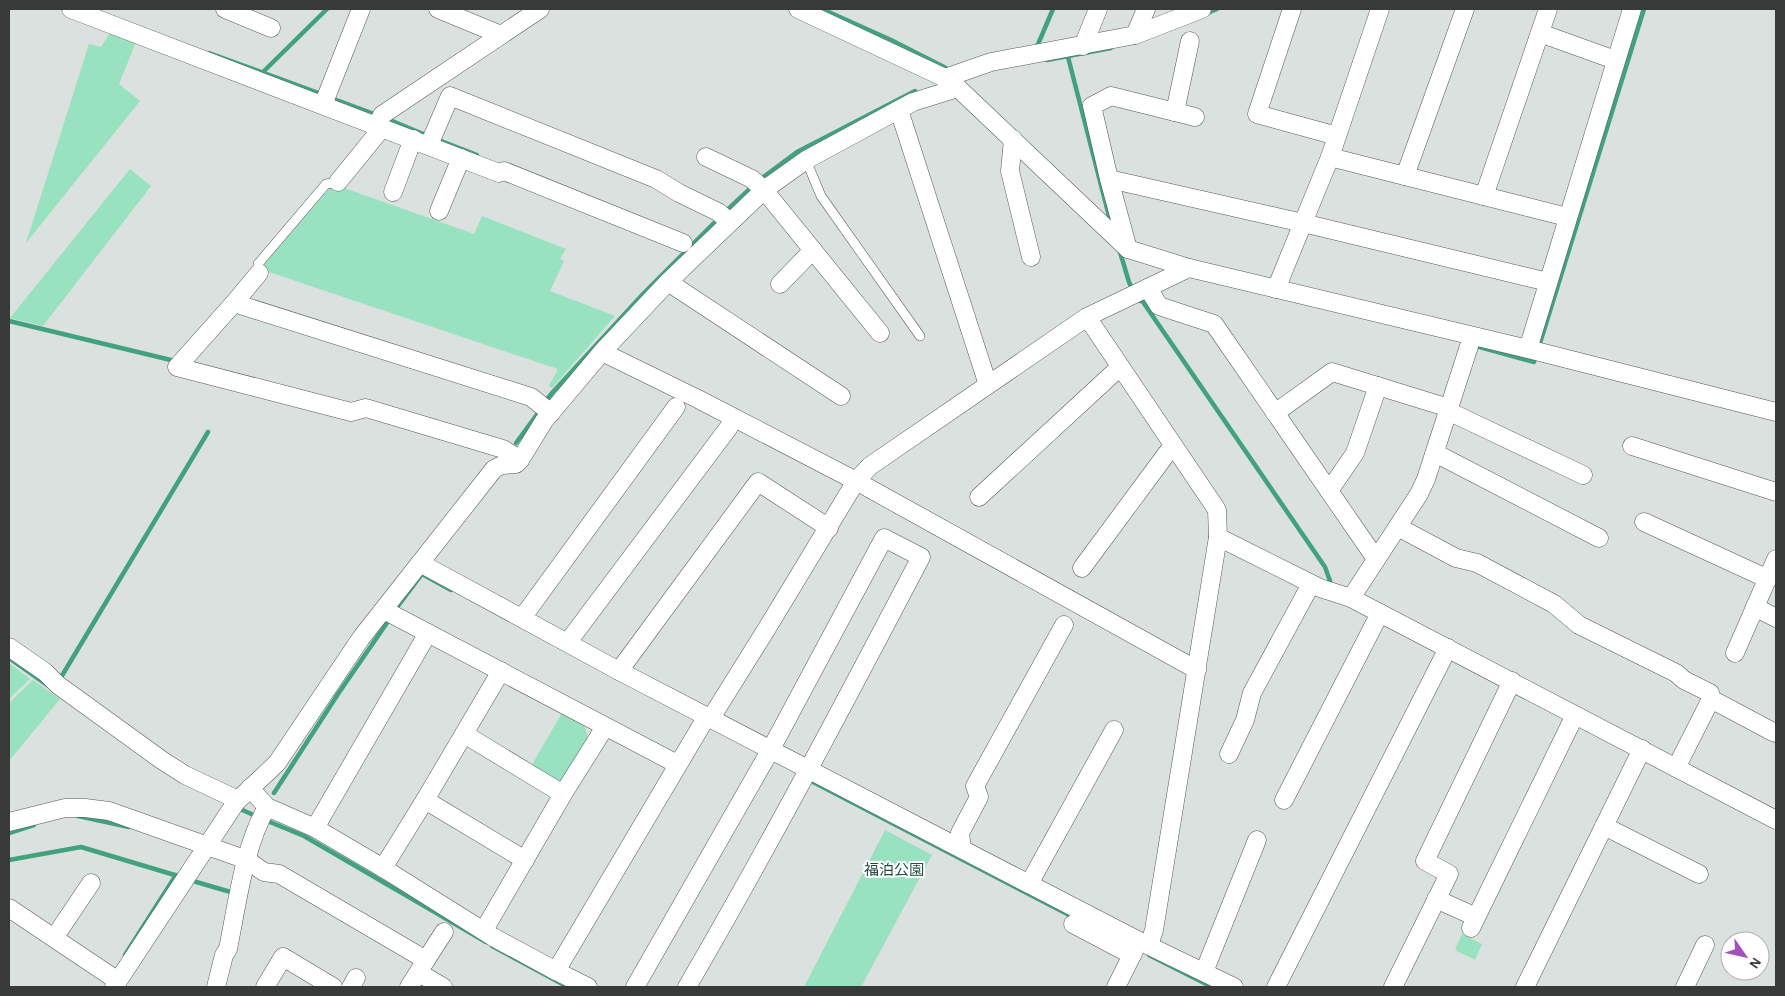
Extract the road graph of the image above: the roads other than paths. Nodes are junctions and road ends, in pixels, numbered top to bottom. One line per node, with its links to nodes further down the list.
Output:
1 (225, 9): 15 (street)
2 (361, 9): 23 (street)
3 (438, 9): 17 (street)
4 (540, 9): 17 (street)
5 (798, 9): 22 (street)
6 (1098, 9): 20 (street)
7 (1146, 9): 18 (street)
8 (1202, 9): 18 (street)
9 (1292, 9): 28 (street)
10 (1380, 9): 28 (street)
11 (1465, 9): 35 (street)
12 (1548, 9): 16 (street)
13 (1632, 9): 21 (street)
14 (76, 10): 23 (street)
15 (271, 28)
16 (1540, 32): 21 (street); 40 (street)
17 (501, 35): 27 (street)
18 (1134, 35): 20 (street)
19 (1190, 42): 25 (street)
20 (1082, 46): 22 (street)
21 (1615, 60): 42 (street)
22 (952, 83): 24 (street); 29 (street)
23 (326, 98): 27 (street)
24 (899, 110): 34 (street); 64 (street)
25 (1175, 112): 26 (street); 36 (street)
26 (1195, 117)
27 (380, 122): 30 (street); 37 (street)
28 (1337, 136): 31 (street)
29 (1012, 139): 46 (street); 48 (street)
30 (426, 140): 32 (street); 39 (street); 43 (street)
31 (1330, 156): 35 (street); 44 (street)
32 (461, 158): 41 (street); 45 (street)
33 (706, 158): 38 (street)
34 (806, 160): 38 (street); 59 (lane)
35 (1405, 176): 40 (street)
36 (1109, 179): 44 (street); 46 (street)
37 (338, 182): 50 (lane)
38 (759, 186): 43 (street); 47 (street)
39 (392, 192)
40 (1484, 196): 42 (street)
41 (439, 211)
42 (1567, 217): 52 (street)
43 (725, 218): 51 (street)
44 (1303, 223): 52 (street); 54 (street)
45 (683, 243)
46 (1128, 249): 49 (street)
47 (813, 250): 53 (street); 58 (street)
48 (1031, 257)
49 (1189, 268): 54 (street); 55 (street)
50 (259, 273): 56 (street)
51 (668, 282): 62 (street); 66 (street)
52 (1548, 282): 61 (street)
53 (780, 284)
54 (1276, 289): 60 (street)
55 (1140, 292): 57 (street); 71 (street)
56 (234, 303): 68 (street); 76 (street)
57 (1086, 317): 63 (street); 64 (street)
58 (880, 333)
59 (920, 336)
60 (1472, 337): 61 (street); 69 (street)
61 (1528, 349): 70 (street)
62 (602, 352): 68 (street); 78 (street)
63 (1120, 368): 73 (street); 81 (street)
64 (988, 385): 78 (street)
65 (1378, 386): 69 (street); 71 (street); 79 (street)
66 (841, 396)
67 (676, 407): 97 (street)
68 (544, 408): 76 (street)
69 (1452, 412): 75 (street); 77 (street)
70 (1776, 412)
71 (1275, 413): 79 (street)
72 (729, 427): 101 (street)
73 (1173, 445): 85 (street); 90 (street)
74 (1632, 446): 80 (street)
75 (1440, 455): 84 (street); 86 (street)
76 (520, 460): 89 (street)
77 (1583, 475)
78 (856, 481): 83 (street); 105 (street)
79 (1329, 491): 87 (street)
80 (1776, 492)
81 (980, 498)
82 (1644, 522): 91 (street)
83 (828, 528): 106 (street); 110 (street)
84 (1402, 530): 87 (street); 109 (street)
85 (1218, 537): 92 (street); 105 (street)
86 (1599, 538)
87 (1376, 559): 93 (street)
88 (1776, 559): 91 (street)
89 (425, 566): 95 (street); 97 (street)
90 (1082, 568)
91 (1771, 578): 94 (street)
92 (1324, 588): 93 (street); 117 (street)
93 (1351, 598): 96 (street)
94 (1755, 607): 98 (street); 104 (street)
95 (390, 613): 100 (street); 123 (street)
96 (1378, 617): 103 (street); 125 (street)
97 (522, 618): 101 (street)
98 (1776, 618)
99 (1064, 625): 133 (street)
100 (428, 633): 107 (street); 130 (street)
101 (568, 642): 106 (street)
102 (9, 647): 123 (street)
103 (1446, 653): 108 (street); 161 (street)
104 (1735, 653)
105 (1197, 670): 147 (street)
106 (619, 671): 110 (street)
107 (500, 672): 112 (street); 115 (street)
108 (1509, 687): 111 (street); 140 (street)
109 (1711, 699): 114 (street); 120 (street)
110 (706, 719): 118 (street); 119 (street)
111 (1572, 719): 116 (street); 140 (street)
112 (605, 726): 119 (street); 122 (street)
113 (1114, 730): 139 (street)
114 (1776, 733)
115 (464, 734): 122 (street); 124 (street)
116 (1642, 749): 120 (street); 129 (street)
117 (1229, 754)
118 (768, 755): 121 (street); 121 (street); 157 (street)
119 (677, 764): 148 (street)
120 (1676, 768): 127 (street)
121 (806, 775): 133 (street); 158 (street)
122 (563, 794): 134 (street)
123 (239, 800): 126 (street); 132 (street)
124 (426, 800): 134 (street); 136 (street)
125 (1284, 800)
126 (263, 814): 130 (street); 135 (street)
127 (1776, 820)
128 (9, 822): 132 (street)
129 (1604, 826): 137 (street); 163 (street)
130 (315, 828): 136 (street)
131 (1257, 840): 149 (street)
132 (207, 846): 135 (street); 151 (street)
133 (962, 849): 139 (street)
134 (525, 860): 143 (street)
135 (247, 863): 150 (street); 152 (street)
136 (384, 868): 143 (street)
137 (1699, 874)
138 (91, 883): 145 (street)
139 (1029, 884): 147 (street)
140 (1436, 899): 162 (street)
141 (9, 908): 145 (street)
142 (1073, 924): 147 (street)
143 (484, 930): 148 (street)
144 (444, 932): 150 (street)
145 (54, 938): 151 (street)
146 (1705, 945): 164 (street)
147 (1138, 948): 149 (street); 159 (street)
148 (556, 970): 156 (street)
149 (1204, 972): 160 (street)
150 (418, 973): 155 (street)
151 (113, 980)
152 (216, 987)
153 (265, 987): 154 (street)
154 (333, 987)
155 (443, 987)
156 (588, 987)
157 (635, 987)
158 (687, 987)
159 (1116, 987)
160 (1234, 987)
161 (1276, 987)
162 (1393, 987)
163 (1525, 987)
164 (1685, 987)

